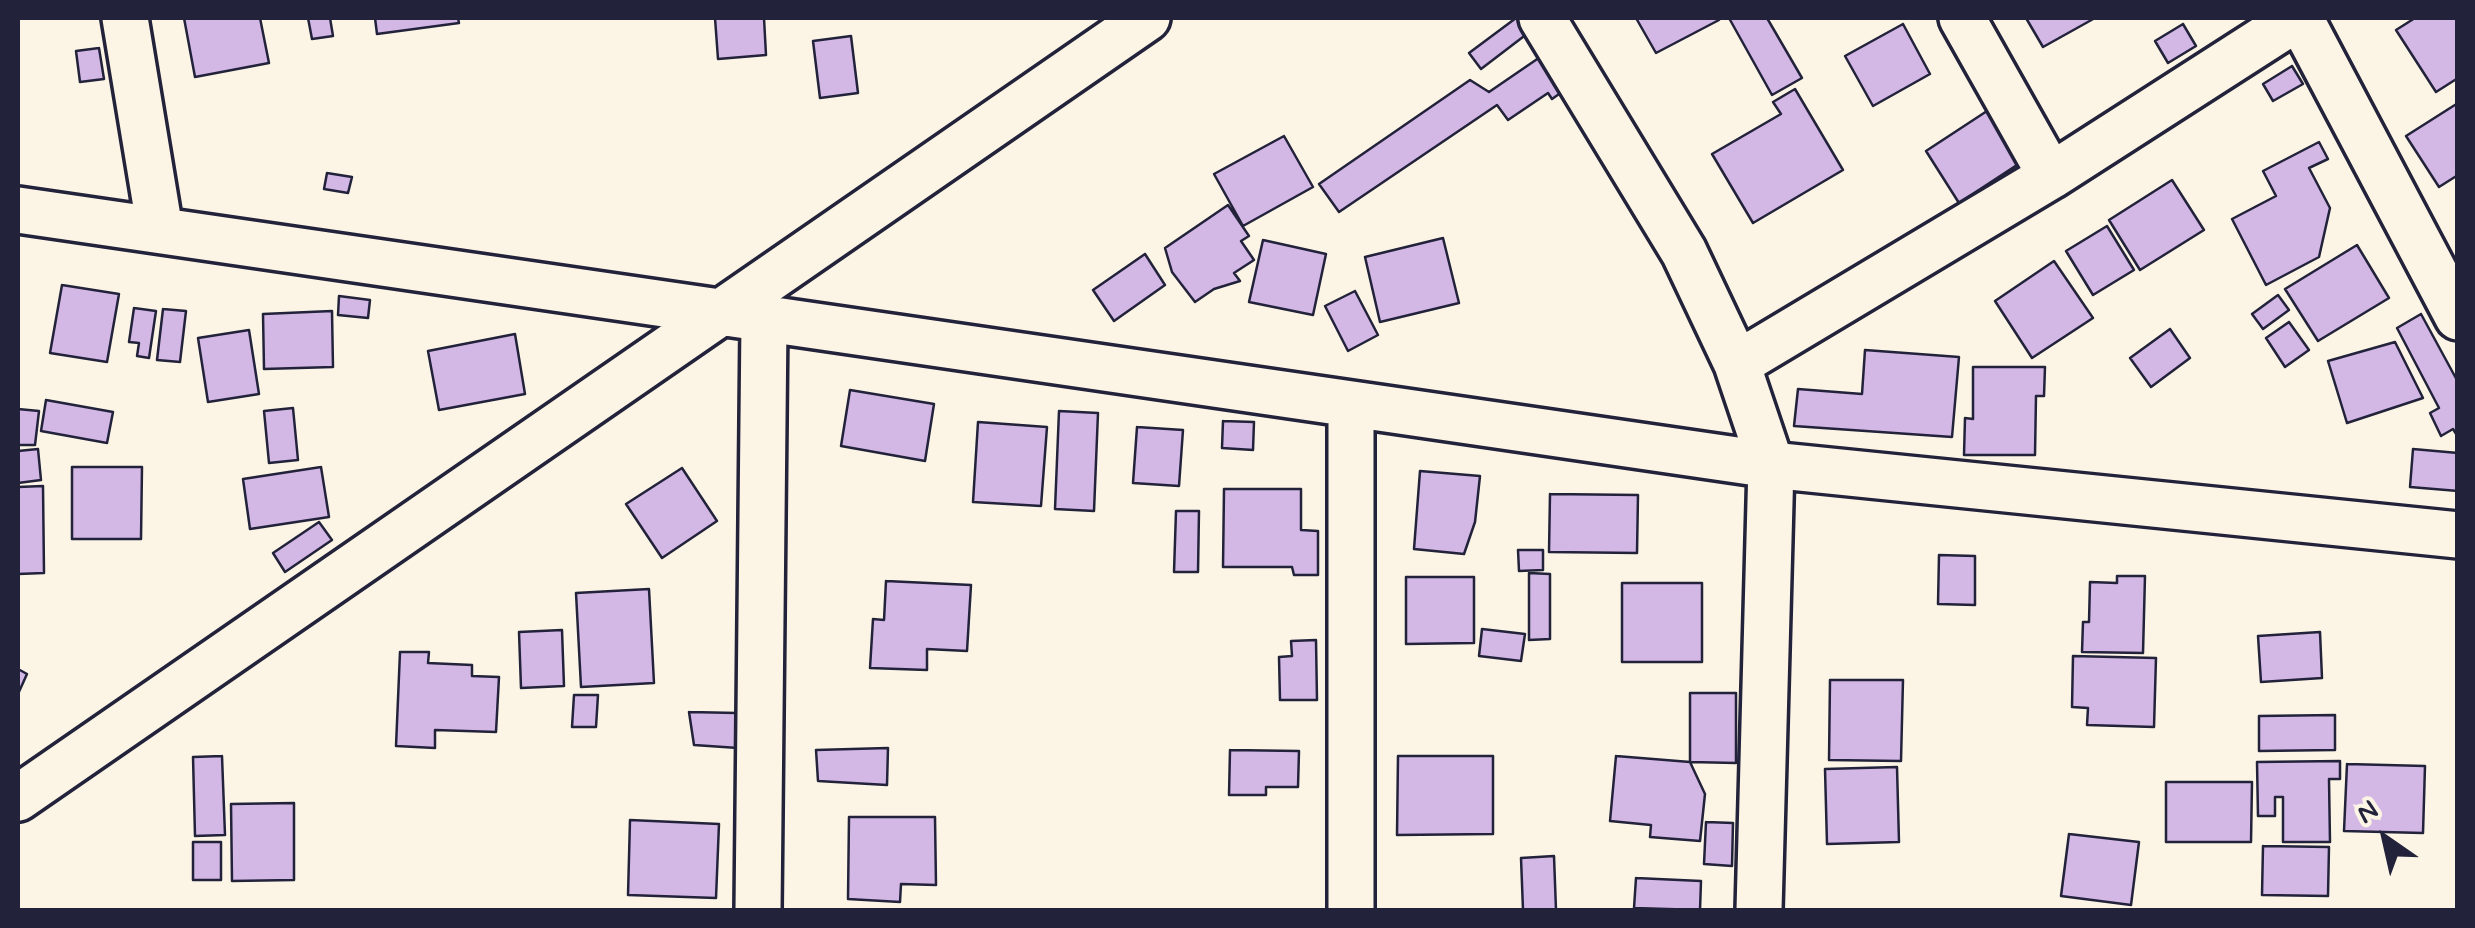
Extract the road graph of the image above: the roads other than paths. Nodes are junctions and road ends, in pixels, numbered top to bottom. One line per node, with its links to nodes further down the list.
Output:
1 (125, 18): 8 (street)
2 (1148, 18): 9 (street)
3 (1542, 18): 11 (street)
4 (1962, 18): 6 (street)
5 (2298, 18): 6 (street); 10 (street)
6 (2051, 176): 11 (street)
7 (18, 210): 8 (street)
8 (160, 230): 9 (street)
9 (746, 316): 12 (street); 15 (street); 16 (street)
10 (2458, 316)
11 (1737, 364): 13 (street)
12 (1350, 405): 13 (street); 17 (street)
13 (1771, 465): 14 (street); 18 (street)
14 (2458, 535)
15 (18, 798)
16 (758, 910)
17 (1352, 910)
18 (1758, 910)

